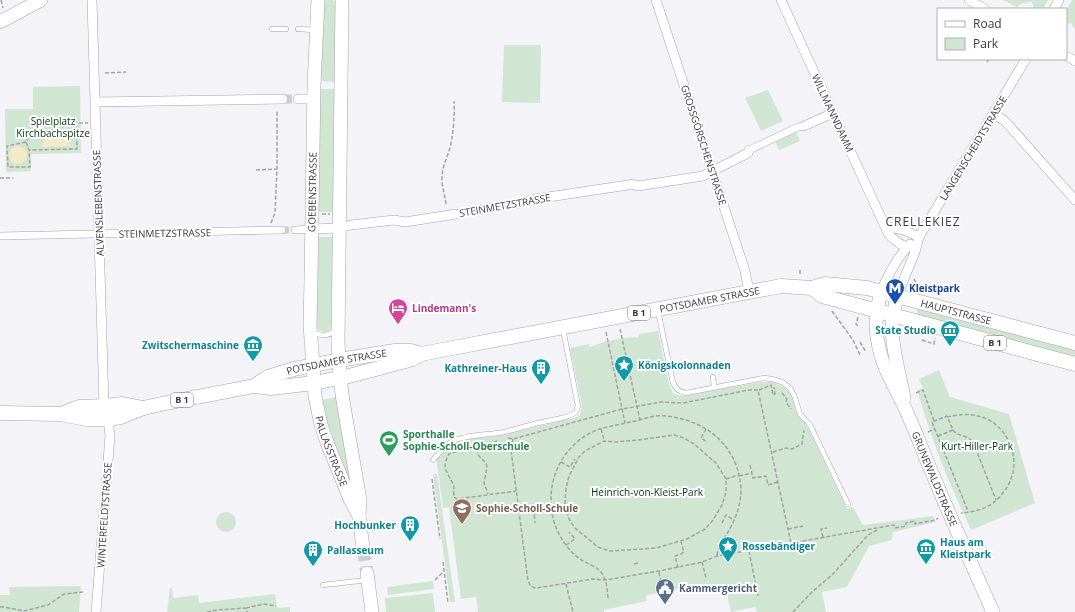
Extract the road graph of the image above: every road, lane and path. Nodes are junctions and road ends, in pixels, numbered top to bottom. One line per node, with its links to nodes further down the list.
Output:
1 (1, 0): 9 (path)
2 (41, 0): 11 (main road)
3 (92, 0): 23 (street, ALVENSLEBENSTRASSE)
4 (318, 0): 15 (main road, GOEBENSTRASSE)
5 (342, 0): 45 (main road)
6 (656, 0): 35 (street, GROSSGÖRSCHENSTRASSE)
7 (781, 0): 25 (street, WILLMANNDAMM)
8 (969, 0): 10 (street)
9 (3, 8)
10 (983, 8)
11 (0, 22)
12 (272, 29): 13 (lane)
13 (286, 29)
14 (298, 29): 15 (lane)
15 (316, 30): 21 (main road, GOEBENSTRASSE)
16 (1025, 60): 26 (street, LANGENSCHEIDTSTRASSE)
17 (126, 72): 18 (path)
18 (105, 73)
19 (283, 99): 23 (street)
20 (298, 99): 21 (street)
21 (314, 99): 46 (main road, GOEBENSTRASSE)
22 (454, 101): 39 (path)
23 (95, 102): 27 (street, ALVENSLEBENSTRASSE)
24 (277, 110): 33 (path)
25 (834, 113): 29 (street); 44 (street, WILLMANNDAMM)
26 (994, 114): 38 (street); 52 (street, LANGENSCHEIDTSTRASSE)
27 (96, 122): 28 (path); 50 (street, ALVENSLEBENSTRASSE)
28 (76, 123): 30 (path); 31 (path)
29 (804, 126): 32 (street)
30 (26, 142): 31 (path); 31 (path)
31 (29, 150)
32 (749, 150): 35 (street, STEINMETZSTRASSE)
33 (276, 169): 34 (path); 47 (path)
34 (256, 170)
35 (712, 171): 40 (street, STEINMETZSTRASSE); 58 (street, GROSSGÖRSCHENSTRASSE)
36 (0, 178): 37 (path)
37 (13, 178)
38 (1075, 200)
39 (446, 204)
40 (478, 210): 43 (street, STEINMETZSTRASSE)
41 (318, 214): 42 (path)
42 (333, 214)
43 (456, 214): 45 (street, STEINMETZSTRASSE)
44 (885, 226): 52 (street, WILLMANNDAMM); 52 (street)
45 (339, 228): 46 (street, STEINMETZSTRASSE); 69 (main road)
46 (312, 229): 49 (street, STEINMETZSTRASSE); 67 (main road, GOEBENSTRASSE)
47 (269, 230): 48 (street, STEINMETZSTRASSE); 50 (street, STEINMETZSTRASSE)
48 (282, 230)
49 (295, 230)
50 (99, 234): 51 (street, STEINMETZSTRASSE); 95 (street, ALVENSLEBENSTRASSE)
51 (0, 236)
52 (914, 244): 59 (street, LANGENSCHEIDTSTRASSE); 60 (street, LANGENSCHEIDTSTRASSE)
53 (800, 269): 54 (path)
54 (800, 274)
55 (913, 277): 57 (path)
56 (812, 288): 58 (main road, POTSDAMER STRASSE / B 1); 59 (main road, HAUPTSTRASSE / B 1); 63 (main road, POTSDAMER STRASSE / B 1)
57 (919, 288)
58 (749, 291): 61 (main road, POTSDAMER STRASSE / B 1)
59 (881, 292): 60 (main road, HAUPTSTRASSE / B 1); 63 (main road, GRUNEWALDSTRASSE)
60 (897, 296): 64 (main road, GRUNEWALDSTRASSE); 75 (main road, HAUPTSTRASSE / B 1)
61 (658, 309): 68 (main road, POTSDAMER STRASSE / B 1); 87 (lane)
62 (831, 309): 78 (path)
63 (877, 311): 64 (main road, HAUPTSTRASSE / B 1); 93 (main road, GRUNEWALDSTRASSE)
64 (893, 316): 80 (main road, HAUPTSTRASSE / B 1); 93 (main road, GRUNEWALDSTRASSE)
65 (858, 317): 66 (path)
66 (858, 326)
67 (310, 327): 69 (lane); 81 (main road, GOEBENSTRASSE)
68 (562, 328): 77 (main road, POTSDAMER STRASSE / B 1); 116 (lane)
69 (338, 329): 79 (main road)
70 (620, 329): 91 (path)
71 (606, 332): 92 (path)
72 (936, 337): 73 (path)
73 (922, 340)
74 (860, 342): 76 (path)
75 (1075, 343)
76 (866, 352)
77 (421, 354): 79 (main road, POTSDAMER STRASSE / B 1); 83 (main road, POTSDAMER STRASSE / B 1)
78 (860, 355)
79 (339, 360): 81 (main road, POTSDAMER STRASSE / B 1); 83 (main road)
80 (1075, 364)
81 (313, 365): 85 (main road, GOEBENSTRASSE); 86 (main road, POTSDAMER STRASSE / B 1)
82 (713, 377): 87 (lane)
83 (340, 378): 85 (main road, POTSDAMER STRASSE / B 1); 134 (main road, PALLASSTRASSE)
84 (772, 379): 87 (lane); 88 (path); 127 (lane)
85 (314, 383): 86 (main road, POTSDAMER STRASSE / B 1); 134 (main road, PALLASSTRASSE)
86 (254, 386): 95 (main road, POTSDAMER STRASSE / B 1)
87 (714, 387)
88 (758, 390): 91 (path); 114 (path)
89 (782, 393): 96 (path)
90 (916, 393): 99 (path)
91 (637, 406): 92 (path); 98 (path)
92 (622, 409): 100 (path); 109 (path)
93 (906, 410): 179 (main road, GRUNEWALDSTRASSE)
94 (0, 413): 95 (main road, POTSDAMER STRASSE / B 1)
95 (106, 413): 173 (street, WINTERFELDTSTRASSE)
96 (793, 413)
97 (947, 417): 99 (path); 105 (path); 126 (path)
98 (640, 420): 100 (path); 104 (path)
99 (934, 421): 102 (path)
100 (625, 423): 103 (path)
101 (804, 428): 114 (path)
102 (935, 428): 106 (path); 107 (path)
103 (601, 429): 111 (path); 117 (path)
104 (706, 429): 112 (path); 120 (path)
105 (952, 430): 107 (path); 126 (path)
106 (928, 432)
107 (938, 436): 130 (path)
108 (507, 438): 109 (path)
109 (513, 439): 124 (path)
110 (501, 440): 113 (path)
111 (604, 441): 122 (path); 128 (path)
112 (707, 442)
113 (476, 448): 125 (path); 125 (path)
114 (772, 452): 123 (path)
115 (575, 459): 117 (path)
116 (433, 460)
117 (561, 462): 129 (path)
118 (750, 465): 119 (path)
119 (752, 473): 120 (path); 123 (path)
120 (739, 476): 122 (path); 136 (path)
121 (432, 479): 145 (path)
122 (726, 479): 146 (path)
123 (778, 482): 142 (path)
124 (516, 491): 125 (path); 131 (path)
125 (488, 494)
126 (996, 500): 130 (path)
127 (848, 504)
128 (566, 509): 129 (path); 146 (path)
129 (552, 512): 133 (path); 148 (path)
130 (968, 512): 132 (path)
131 (519, 513): 133 (path); 163 (path)
132 (961, 513)
133 (534, 514): 137 (path)
134 (359, 516): 149 (main road, PALLASSTRASSE)
135 (938, 518): 140 (path)
136 (734, 520): 138 (path); 151 (path)
137 (536, 523)
138 (722, 523)
139 (803, 526): 142 (path)
140 (881, 527): 144 (path); 178 (path)
141 (827, 528): 144 (path)
142 (788, 529): 147 (path)
143 (569, 532): 148 (path)
144 (823, 537): 147 (path)
145 (440, 539)
146 (681, 541): 156 (path)
147 (791, 543): 150 (path)
148 (566, 545): 162 (path)
149 (363, 548)
150 (749, 551): 151 (path); 167 (path)
151 (717, 556): 153 (path)
152 (443, 562): 157 (path)
153 (702, 562): 156 (path); 160 (path)
154 (638, 563): 155 (path)
155 (634, 564)
156 (678, 568): 158 (path)
157 (444, 571): 161 (path); 169 (path)
158 (659, 571): 162 (path); 166 (path)
159 (367, 576): 164 (lane); 176 (main road)
160 (706, 578)
161 (435, 580)
162 (605, 580): 163 (path); 168 (path)
163 (566, 584): 177 (path)
164 (323, 585)
165 (83, 592): 171 (path)
166 (663, 592)
167 (758, 596)
168 (608, 598)
169 (448, 603)
170 (276, 606): 172 (path)
171 (0, 607)
172 (246, 608): 174 (path); 175 (path)
173 (96, 612)
174 (207, 612)
175 (248, 612)
176 (372, 612)
177 (573, 612)
178 (793, 612)
179 (993, 612)

